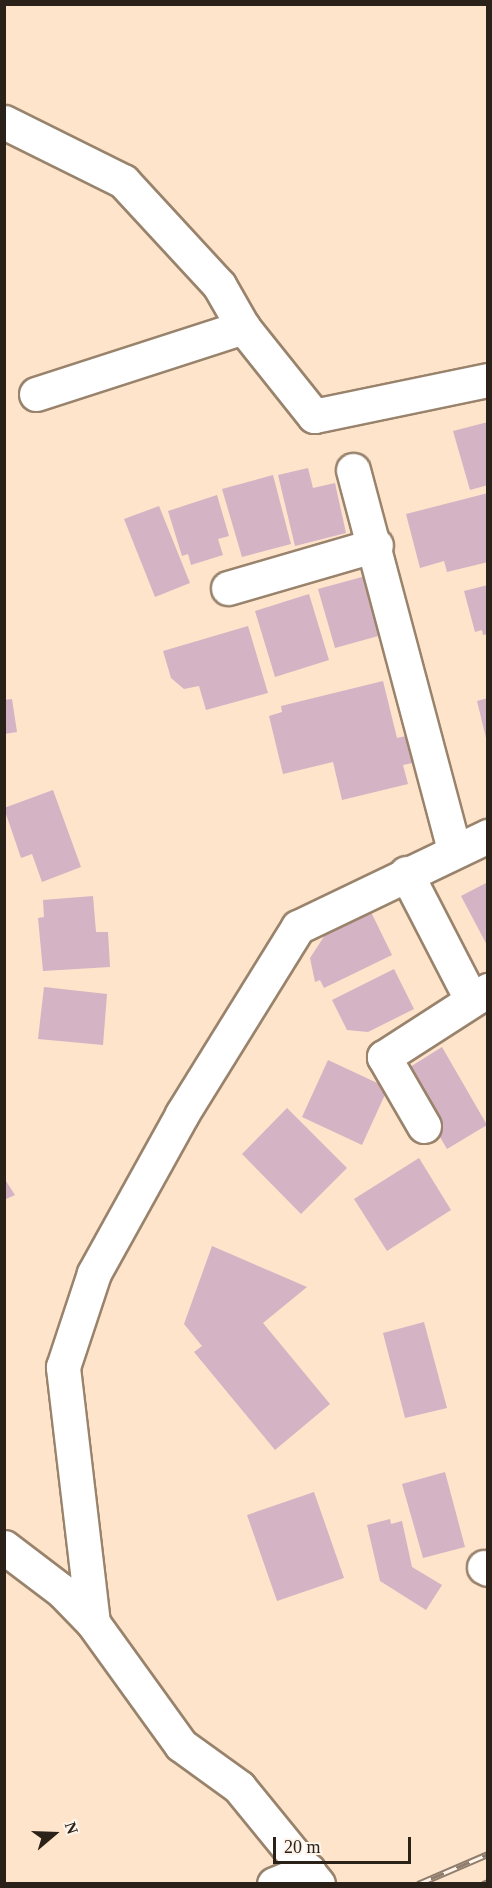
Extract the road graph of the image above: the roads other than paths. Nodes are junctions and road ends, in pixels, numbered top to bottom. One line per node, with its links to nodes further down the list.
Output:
1 (4, 122): 2 (street)
2 (243, 327): 3 (street); 4 (street)
3 (488, 380)
4 (36, 394)
5 (353, 470): 6 (street)
6 (376, 545): 7 (street); 9 (street)
7 (228, 588)
8 (488, 836): 9 (street)
9 (454, 850): 10 (street)
10 (406, 873): 11 (street); 14 (street)
11 (479, 994): 12 (street)
12 (424, 1126)
13 (4, 1547): 14 (street)
14 (93, 1623): 15 (street)
15 (313, 1877): 16 (street)
16 (274, 1884)

